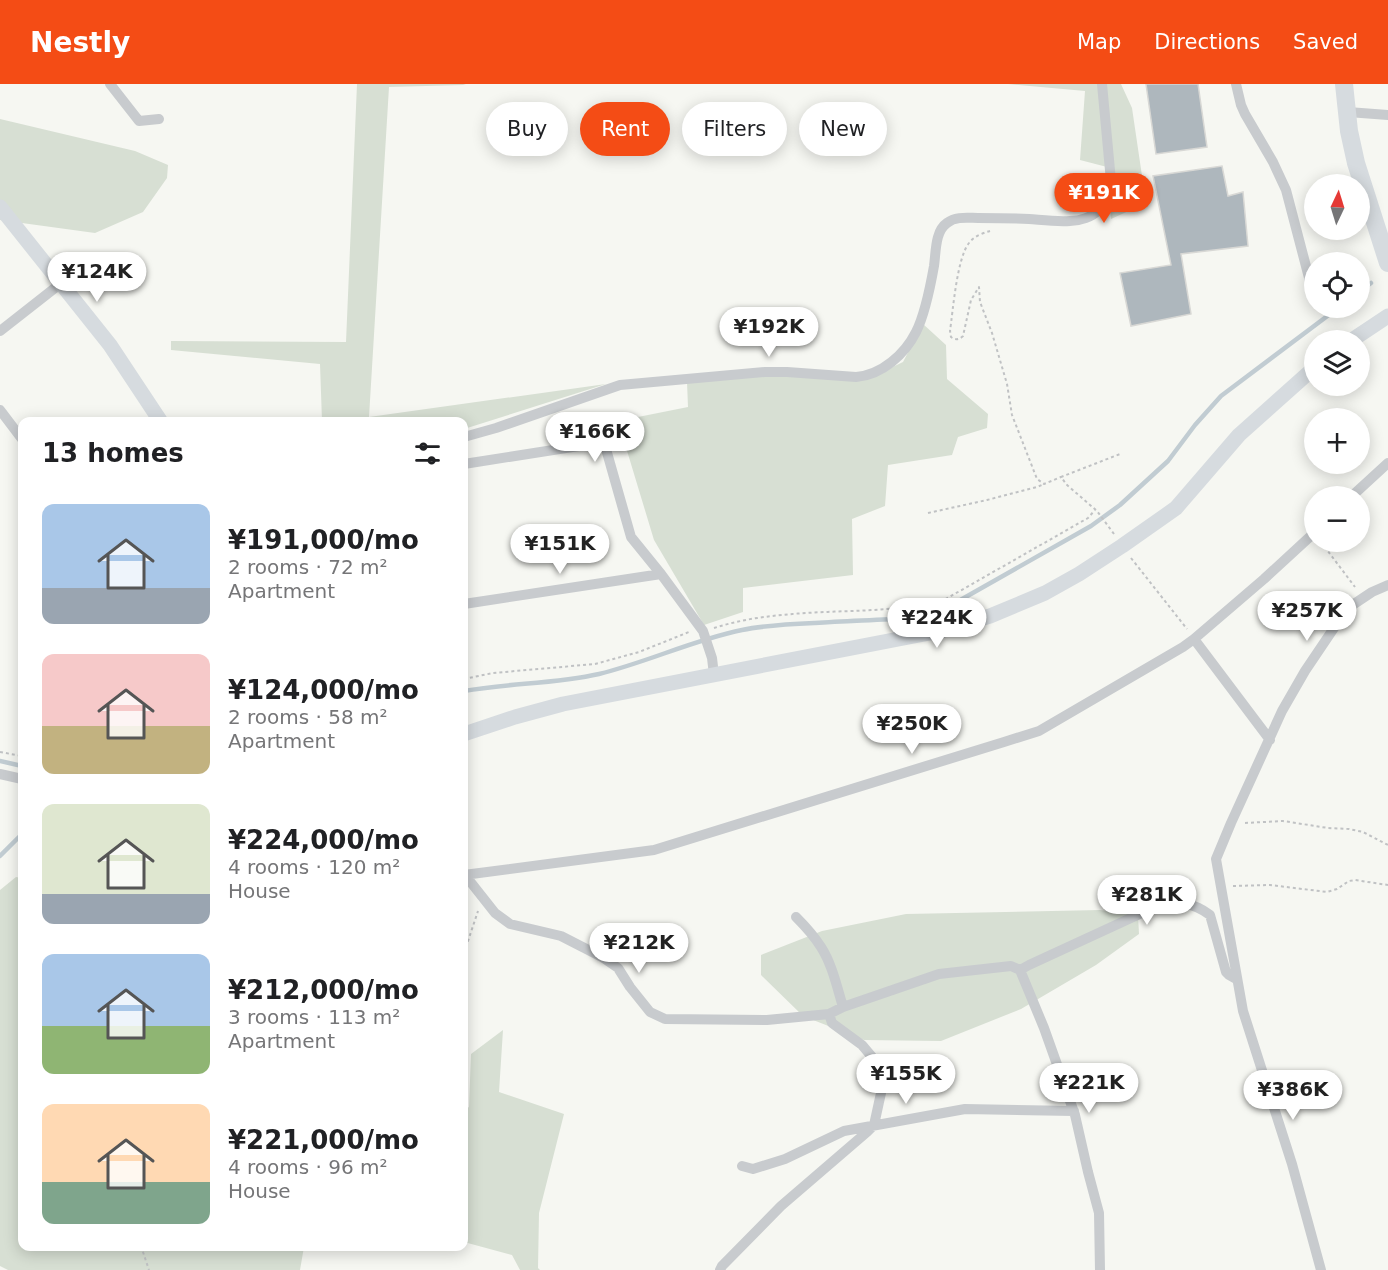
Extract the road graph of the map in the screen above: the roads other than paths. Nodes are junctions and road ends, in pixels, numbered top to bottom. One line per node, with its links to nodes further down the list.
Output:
1 (110, 84): 7 (street)
2 (1102, 84): 19 (street)
3 (1236, 84): 9 (street)
4 (1344, 84): 5 (main road)
5 (1348, 112): 6 (street); 10 (main road)
6 (1388, 115)
7 (159, 119)
8 (0, 207): 11 (street)
9 (1304, 261)
10 (1388, 263)
11 (60, 284): 14 (street); 17 (street)
12 (1388, 316): 13 (street)
13 (1367, 330)
14 (0, 331)
15 (1304, 377): 28 (street)
16 (0, 410): 18 (street)
17 (158, 417)
18 (18, 434)
19 (468, 436)
20 (468, 463): 24 (street)
21 (1388, 463): 22 (street)
22 (1363, 486)
23 (1304, 541): 27 (street)
24 (661, 574): 26 (street); 28 (street)
25 (1388, 585): 30 (street)
26 (468, 603)
27 (1194, 639): 30 (street); 33 (street)
28 (714, 675): 29 (street)
29 (468, 733)
30 (1270, 740): 37 (street)
31 (0, 774): 32 (street)
32 (18, 778)
33 (468, 874)
34 (468, 880): 39 (street)
35 (796, 917): 38 (street)
36 (1020, 970): 37 (street); 38 (street); 40 (street)
37 (1236, 979): 45 (street)
38 (843, 1006): 39 (street)
39 (829, 1014): 41 (street)
40 (1074, 1112): 41 (street); 44 (street)
41 (874, 1125): 42 (street); 43 (street)
42 (742, 1166)
43 (720, 1270)
44 (1100, 1270)
45 (1321, 1270)

